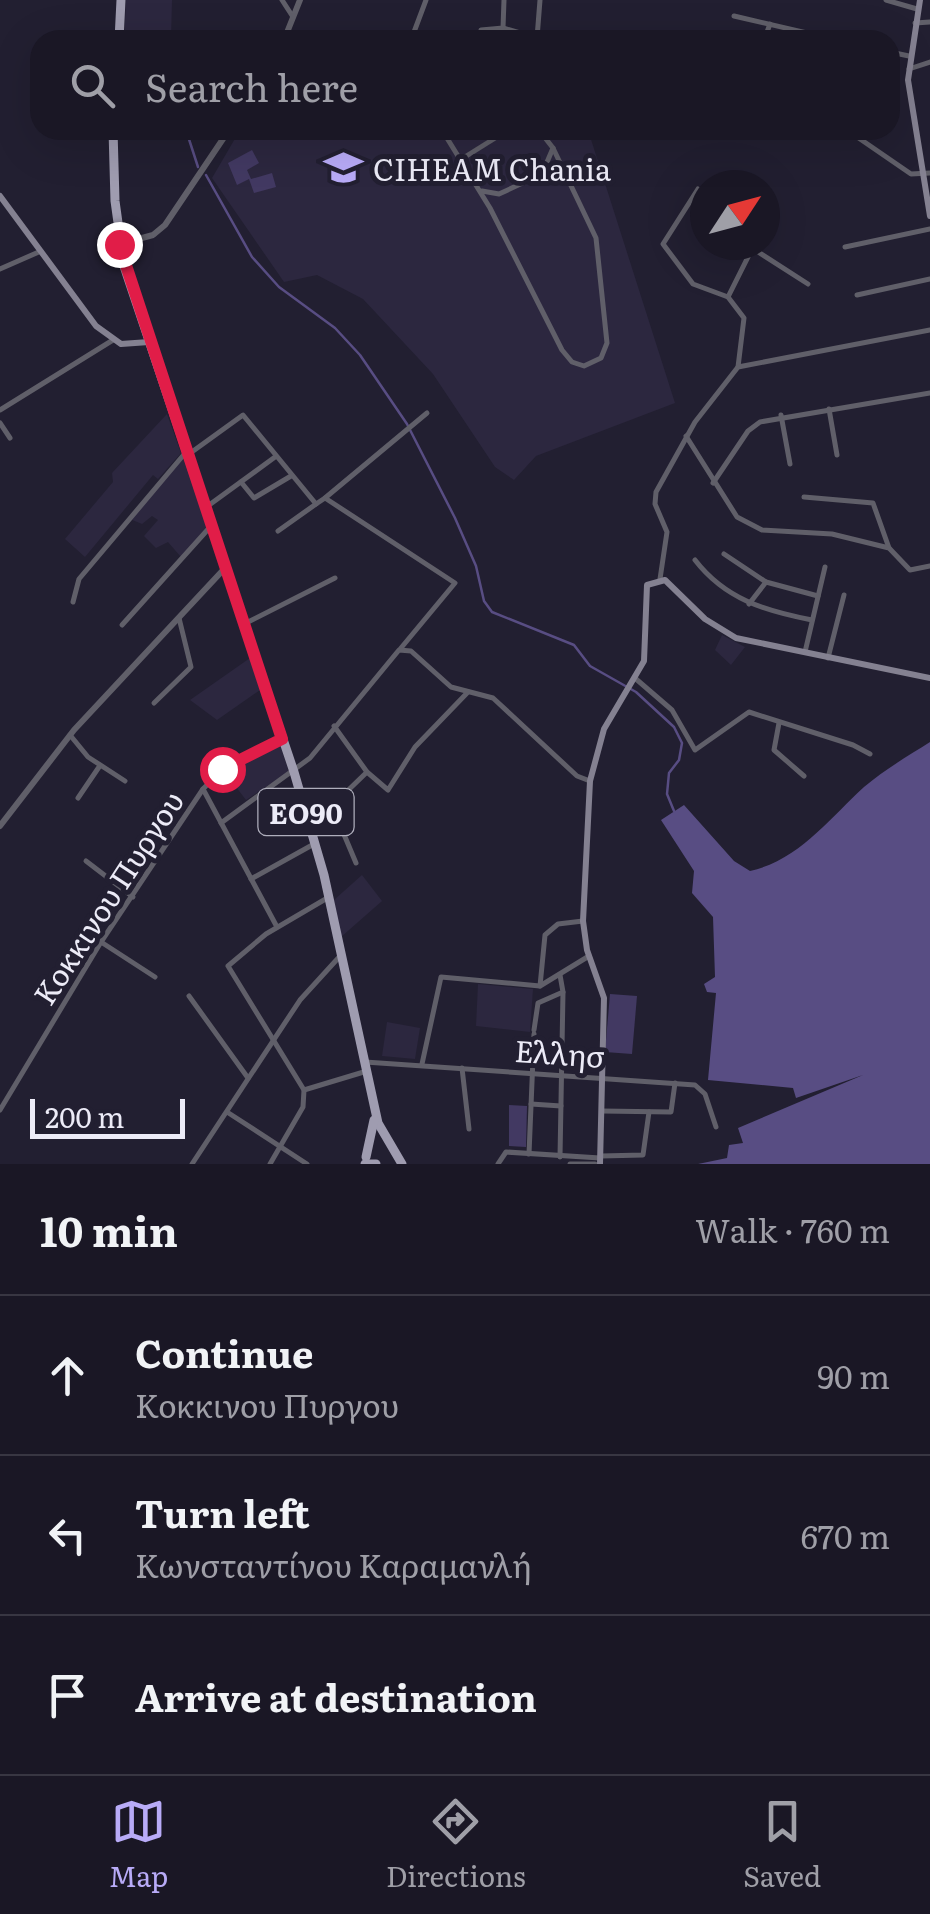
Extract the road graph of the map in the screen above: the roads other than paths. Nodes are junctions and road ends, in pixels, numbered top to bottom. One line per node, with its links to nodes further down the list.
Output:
1 (120, 0): 15 (main road)
2 (282, 0): 9 (street)
3 (300, 0): 9 (street)
4 (504, 0): 14 (street)
5 (540, 0): 20 (street)
6 (886, 0): 8 (street)
7 (424, 1): 17 (street)
8 (918, 4): 13 (main road)
9 (293, 16): 16 (street)
10 (734, 16): 12 (street)
11 (930, 22): 13 (street)
12 (770, 24): 21 (street); 22 (street)
13 (915, 24): 24 (main road)
14 (503, 28): 18 (street); 19 (street)
15 (119, 30)
16 (288, 30)
17 (414, 30)
18 (481, 30)
19 (510, 30)
20 (538, 30)
21 (768, 30)
22 (795, 30)
23 (900, 54): 24 (street)
24 (909, 56): 26 (main road)
25 (930, 62): 26 (street)
26 (908, 69): 36 (main road)
27 (114, 140): 45 (main road, ΕΟ90)
28 (222, 140): 45 (street)
29 (448, 140): 34 (street)
30 (492, 140): 34 (street)
31 (547, 140): 33 (street)
32 (861, 140): 36 (street)
33 (553, 148): 35 (street); 37 (street)
34 (460, 160): 38 (street)
35 (542, 174): 37 (street); 39 (street)
36 (926, 175): 43 (main road)
37 (568, 179): 42 (street)
38 (480, 190): 39 (street); 42 (street)
39 (499, 194): 42 (street)
40 (0, 196): 47 (main road)
41 (690, 202): 54 (street)
42 (490, 208)
43 (930, 216)
44 (930, 230): 46 (street)
45 (119, 244): 57 (main road, ΕΟ90)
46 (845, 247)
47 (42, 251): 50 (street); 56 (main road)
48 (747, 260): 54 (street)
49 (772, 260): 52 (street)
50 (0, 270)
51 (930, 279): 53 (street)
52 (808, 284)
53 (857, 294)
54 (728, 298): 58 (street)
55 (930, 330): 58 (street)
56 (113, 340): 57 (main road); 61 (street)
57 (149, 342): 67 (main road, ΕΟ90)
58 (738, 368): 65 (street)
59 (930, 393): 60 (street)
60 (828, 408): 63 (street); 68 (street)
61 (0, 410)
62 (427, 414): 75 (street)
63 (782, 415): 70 (street); 73 (street)
64 (0, 423): 66 (street)
65 (686, 436): 73 (street); 87 (street)
66 (10, 438)
67 (186, 454): 69 (street); 77 (main road, ΕΟ90); 91 (street)
68 (837, 455)
69 (276, 457): 71 (street); 72 (street)
70 (790, 464)
71 (291, 476): 72 (street); 76 (street)
72 (241, 482): 77 (street)
73 (713, 483): 80 (street)
74 (804, 497): 80 (street)
75 (325, 498): 76 (street); 97 (street)
76 (316, 504): 79 (street)
77 (204, 509): 78 (main road, ΕΟ90)
78 (211, 526): 85 (main road, ΕΟ90); 95 (street)
79 (278, 531)
80 (889, 548): 83 (street)
81 (724, 554): 88 (street)
82 (694, 560): 92 (street)
83 (930, 566)
84 (825, 567): 90 (street)
85 (225, 568): 93 (street); 96 (main road, ΕΟ90)
86 (335, 578): 96 (street)
87 (660, 579): 98 (main road); 101 (main road)
88 (766, 582): 90 (street); 92 (street)
89 (844, 595): 99 (street)
90 (818, 596): 94 (street)
91 (73, 602)
92 (749, 604): 94 (street)
93 (179, 616): 103 (street); 106 (street)
94 (812, 620): 98 (street)
95 (122, 624)
96 (244, 624): 107 (main road, ΕΟ90)
97 (399, 650): 102 (street); 105 (street)
98 (805, 654): 99 (main road)
99 (828, 658): 100 (main road)
100 (930, 678)
101 (634, 681): 104 (street); 113 (main road)
102 (468, 692): 111 (street); 113 (street)
103 (154, 702)
104 (779, 723): 108 (street); 112 (street)
105 (334, 726): 110 (street); 111 (street)
106 (70, 735): 109 (street); 120 (street)
107 (282, 739): 110 (main road, ΕΟ90); 115 (street, Κοκκινου Πυργου)
108 (870, 754)
109 (99, 766): 114 (street); 116 (street)
110 (294, 772): 118 (main road, ΕΟ90); 119 (street)
111 (367, 772): 117 (street)
112 (804, 776)
113 (590, 780): 127 (main road)
114 (124, 782)
115 (203, 789): 119 (street); 126 (street, Κοκκινου Πυργου)
116 (78, 798)
117 (331, 806): 118 (street); 123 (street)
118 (308, 820): 121 (main road, ΕΟ90)
119 (221, 823): 124 (street)
120 (0, 826)
121 (315, 843): 124 (street); 125 (main road, ΕΟ90)
122 (86, 861): 126 (street)
123 (356, 864)
124 (251, 879): 128 (street)
125 (329, 897): 128 (street); 130 (main road, ΕΟ90)
126 (134, 898): 129 (street, Κοκκινου Πυργου)
127 (584, 921): 131 (main road); 134 (street)
128 (277, 927): 137 (street)
129 (101, 942): 133 (street); 149 (street, Κοκκινου Πυργου)
130 (342, 954): 137 (street); 139 (main road, ΕΟ90)
131 (589, 956): 132 (street); 144 (main road)
132 (560, 975): 134 (street); 135 (street)
133 (156, 977)
134 (540, 986): 138 (street)
135 (563, 992): 141 (street); 142 (street)
136 (189, 996): 143 (street)
137 (273, 1040): 143 (street); 146 (street)
138 (422, 1064): 139 (street, Ελλησ); 140 (street, Ελλησ)
139 (366, 1067): 146 (street, Ελλησ); 152 (main road, ΕΟ90)
140 (462, 1068): 141 (street, Ελλησ); 155 (street)
141 (532, 1074): 142 (street, Ελλησ); 147 (street)
142 (562, 1075): 144 (street, Ελλησ); 148 (street)
143 (248, 1078): 151 (street)
144 (602, 1078): 145 (street, Ελλησ); 150 (main road)
145 (675, 1083): 153 (street); 154 (street, Ελλησ)
146 (304, 1090): 157 (street)
147 (530, 1104): 148 (street); 158 (street)
148 (561, 1106): 159 (street)
149 (0, 1110)
150 (602, 1111): 153 (street); 160 (main road)
151 (226, 1112): 157 (street); 162 (street)
152 (375, 1112): 156 (main road, ΕΟ90); 161 (main road)
153 (649, 1112): 160 (street)
154 (716, 1128)
155 (468, 1129)
156 (385, 1140): 161 (main road); 166 (main road, ΕΟ90)
157 (281, 1148): 163 (street); 164 (street)
158 (529, 1154): 159 (street); 167 (street)
159 (560, 1156): 160 (street)
160 (599, 1160): 168 (street)
161 (364, 1162): 165 (main road)
162 (192, 1164)
163 (270, 1164)
164 (308, 1164)
165 (376, 1164)
166 (402, 1164)
167 (498, 1164)
168 (570, 1164)

